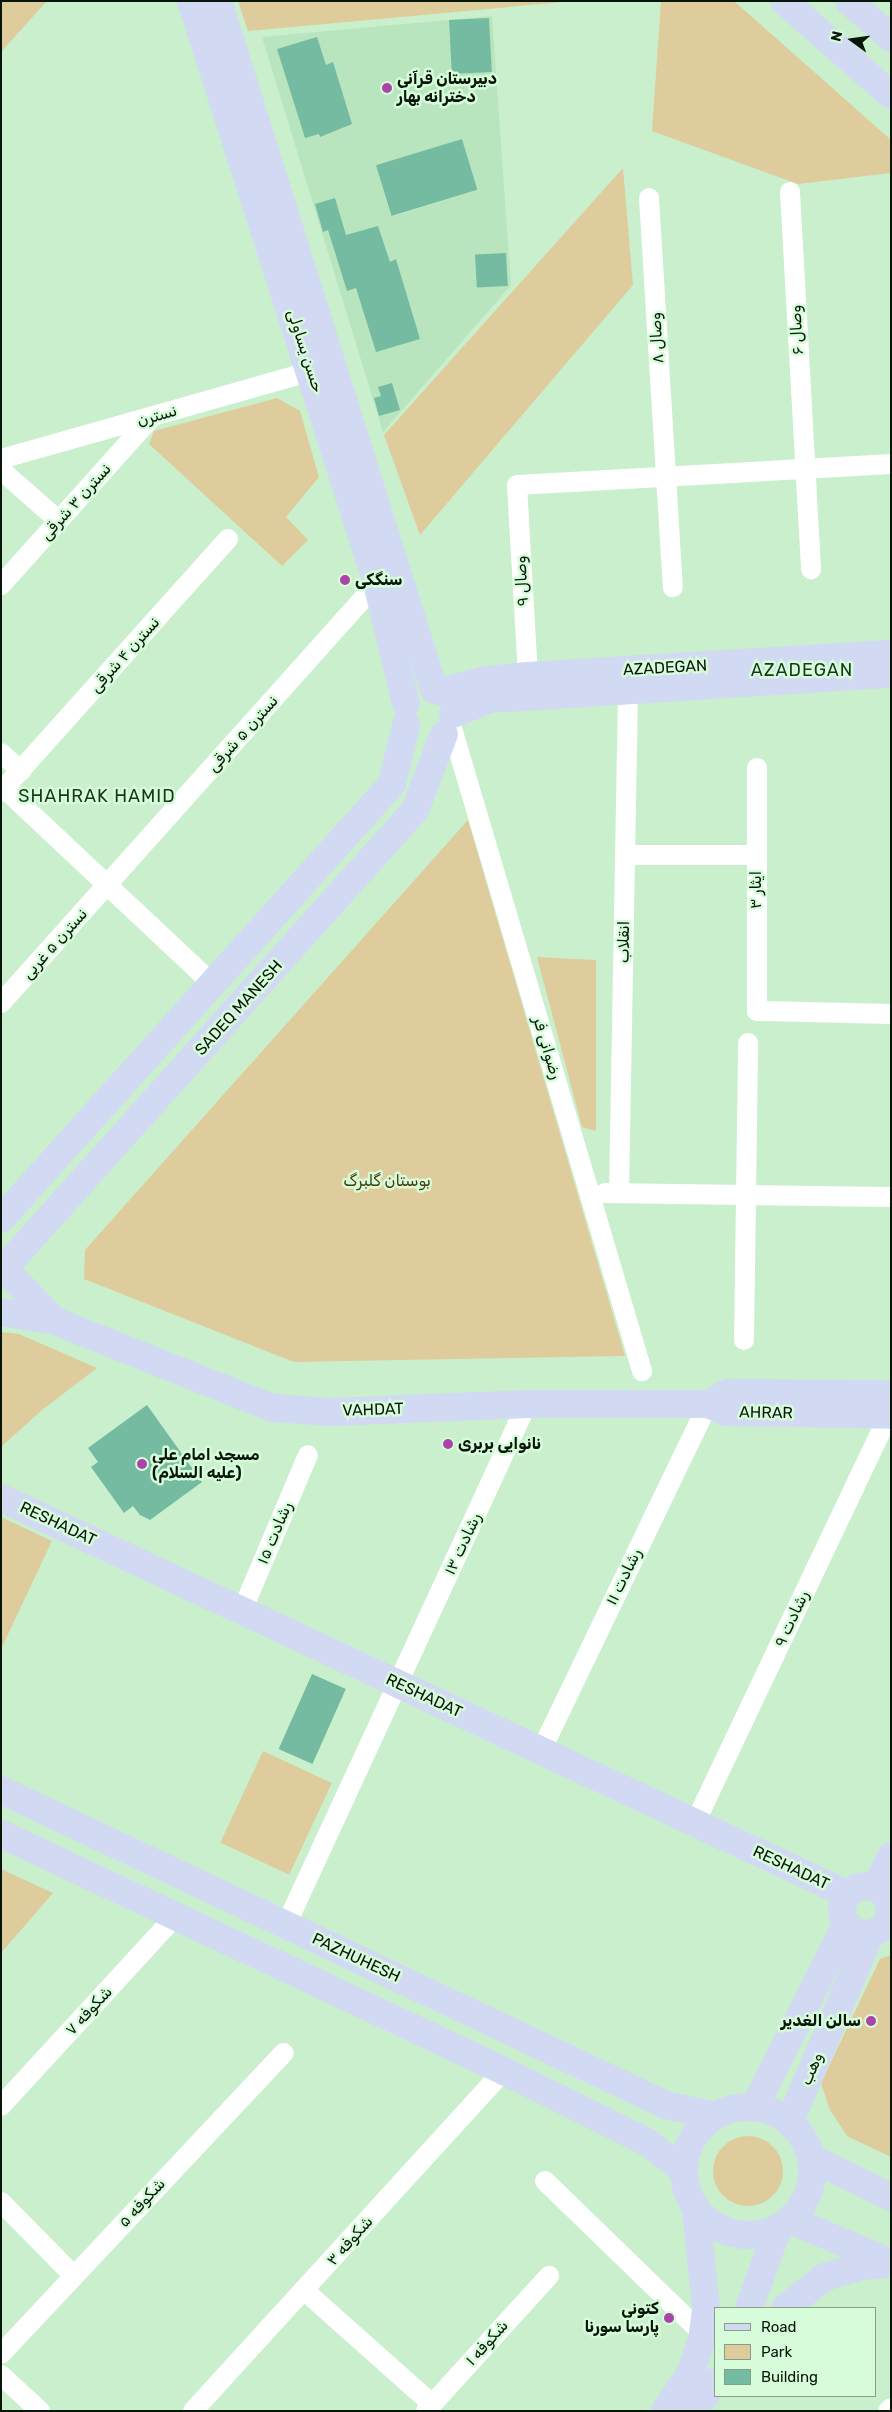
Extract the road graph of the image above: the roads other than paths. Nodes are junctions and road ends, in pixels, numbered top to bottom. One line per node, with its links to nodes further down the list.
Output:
1 (192, 1): 9 (street, حسن یساولی)
2 (218, 1): 26 (street, حسن یساولی)
3 (784, 1): 6 (street)
4 (849, 1): 5 (street)
5 (891, 38)
6 (891, 94)
7 (790, 192): 13 (street, وصال ۶)
8 (649, 198): 15 (street, وصال ۸)
9 (312, 371): 10 (street, نسترن); 19 (street, حسن یساولی)
10 (151, 418): 11 (street, نسترن); 16 (street, نسترن ۳ شرقی)
11 (1, 459)
12 (891, 464): 13 (street)
13 (805, 469): 15 (street); 18 (street, وصال ۶)
14 (1, 470): 16 (street)
15 (665, 477): 21 (street, وصال ۸); 24 (street, وصال ۹)
16 (59, 521): 20 (street, نسترن ۳ شرقی)
17 (228, 539): 30 (street, نسترن ۴ شرقی)
18 (811, 569)
19 (377, 583): 27 (street, حسن یساولی); 34 (street, نسترن ۵ شرقی)
20 (1, 586)
21 (672, 587)
22 (891, 654): 24 (street, AZADEGAN)
23 (891, 674): 25 (street, AZADEGAN)
24 (528, 676): 26 (street, AZADEGAN)
25 (628, 690): 26 (street, AZADEGAN); 33 (street, انقلاب)
26 (444, 711): 27 (street); 27 (street); 39 (street, رضوانی فر); 44 (street, SADEQ MANESH)
27 (406, 714): 35 (street)
28 (1, 753): 30 (street)
29 (757, 768): 32 (street, ایثار ۳)
30 (21, 771): 31 (street, نسترن ۴ شرقی)
31 (3, 791): 34 (street)
32 (756, 854): 33 (street); 37 (street, ایثار ۳)
33 (626, 855): 40 (street, انقلاب)
34 (108, 885): 35 (street); 36 (street, نسترن ۵ غربی)
35 (213, 984): 43 (street)
36 (1, 1003)
37 (891, 1014)
38 (748, 1042): 41 (street)
39 (590, 1193): 40 (street); 48 (street, رضوانی فر)
40 (618, 1194): 41 (street)
41 (744, 1195): 42 (street); 47 (street)
42 (891, 1198)
43 (1, 1219)
44 (5, 1273): 46 (street, VAHDAT)
45 (1, 1312): 46 (street, VAHDAT)
46 (55, 1321): 49 (street, VAHDAT)
47 (744, 1340)
48 (642, 1371)
49 (527, 1404): 50 (street, VAHDAT); 55 (street, رشادت ۱۳)
50 (708, 1404): 51 (street, AHRAR); 56 (street, رشادت ۱۱)
51 (890, 1408): 58 (street, رشادت ۹)
52 (308, 1455): 54 (street, رشادت ۱۵)
53 (1, 1498): 54 (street, RESHADAT)
54 (242, 1611): 55 (street, RESHADAT)
55 (399, 1684): 56 (street, RESHADAT); 65 (street, رشادت ۱۳)
56 (541, 1750): 58 (street, RESHADAT)
57 (1, 1790): 65 (street, PAZHUHESH)
58 (695, 1823): 62 (street, RESHADAT)
59 (1, 1834): 63 (street)
60 (891, 1856): 61 (street)
61 (876, 1888): 62 (street); 64 (street)
62 (847, 1894): 64 (street)
63 (176, 1916): 67 (street); 68 (street, شکوفه ۷)
64 (874, 1923): 69 (street, وهب); 71 (street, وهب)
65 (286, 1925): 70 (street, PAZHUHESH)
66 (284, 2053): 80 (street, شکوفه ۵)
67 (504, 2071): 73 (street); 82 (street, شکوفه ۳)
68 (1, 2106)
69 (755, 2106): 70 (street); 71 (street)
70 (714, 2116): 73 (street)
71 (790, 2121): 72 (street)
72 (812, 2158): 75 (street); 78 (street)
73 (683, 2170): 77 (street)
74 (545, 2181): 85 (street)
75 (891, 2197)
76 (1, 2202): 80 (street)
77 (696, 2210): 78 (street); 85 (street)
78 (784, 2224): 79 (street); 83 (street)
79 (891, 2263): 84 (street)
80 (74, 2276): 86 (street, شکوفه ۵)
81 (549, 2276): 88 (street, شکوفه ۱)
82 (305, 2291): 88 (street); 90 (street, شکوفه ۳)
83 (748, 2307)
84 (786, 2307)
85 (703, 2334): 91 (street)
86 (1, 2354)
87 (1, 2375): 89 (street)
88 (429, 2407)
89 (40, 2411)
90 (193, 2411)
91 (665, 2411)

